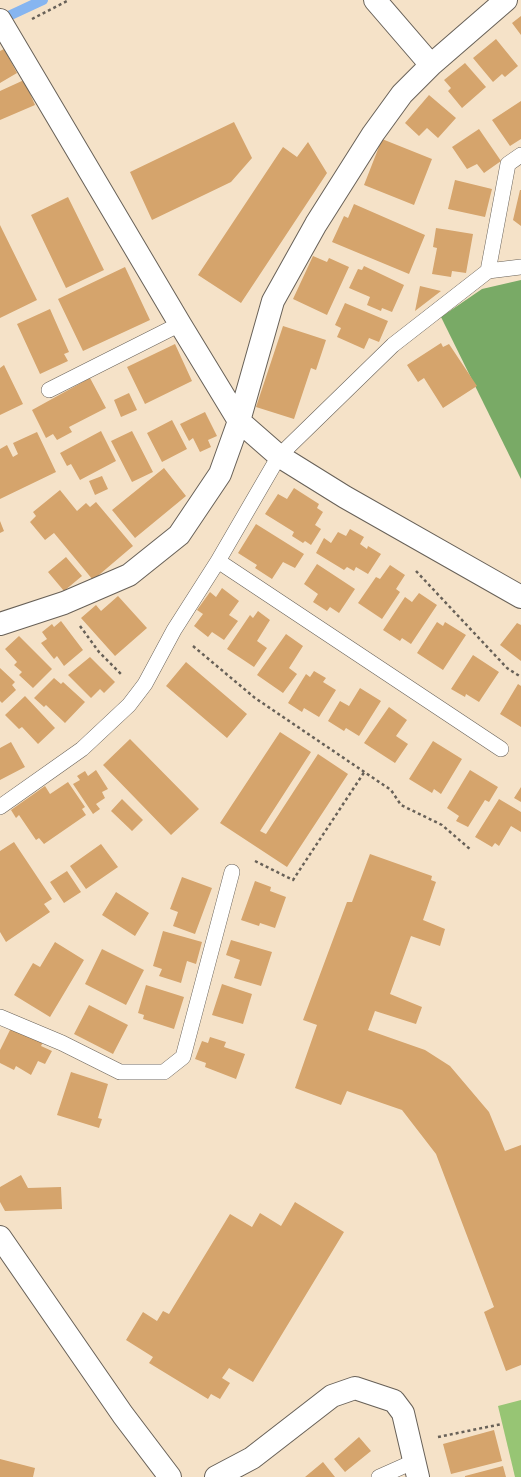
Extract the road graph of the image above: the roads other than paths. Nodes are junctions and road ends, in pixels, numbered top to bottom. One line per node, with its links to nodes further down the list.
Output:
1 (375, 0): 4 (street)
2 (506, 0): 4 (street)
3 (2, 29): 8 (street)
4 (431, 65): 10 (street)
5 (521, 155): 7 (lane)
6 (521, 267): 7 (lane)
7 (488, 271): 11 (lane)
8 (180, 324): 9 (lane); 10 (street)
9 (49, 390)
10 (239, 421): 11 (street); 14 (street)
11 (279, 456): 12 (lane); 13 (street)
12 (218, 561): 15 (lane); 16 (lane)
13 (521, 597)
14 (0, 624)
15 (500, 749)
16 (0, 807)
17 (232, 872): 18 (lane)
18 (0, 1017)
19 (0, 1237): 21 (street)
20 (414, 1460): 22 (street); 23 (lane)
21 (170, 1477)
22 (216, 1477)
23 (379, 1477)

